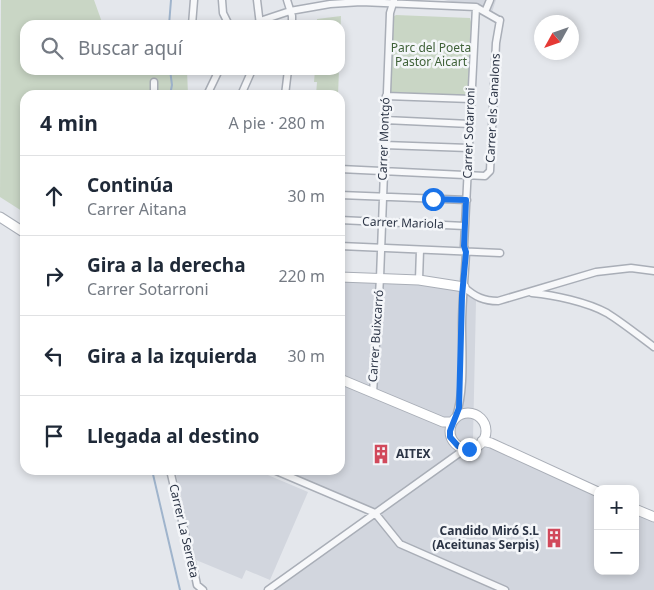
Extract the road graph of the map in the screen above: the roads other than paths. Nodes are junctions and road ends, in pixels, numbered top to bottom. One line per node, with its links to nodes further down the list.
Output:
1 (194, 0): 10 (street)
2 (222, 0): 11 (street)
3 (257, 0): 12 (street)
4 (288, 0): 8 (street)
5 (490, 0): 9 (street)
6 (393, 1): 7 (street); 8 (street); 23 (street, Carrer Montgó)
7 (476, 7): 9 (street); 24 (street, Carrer Sotarroni)
8 (290, 11): 13 (street); 14 (street)
9 (486, 12): 31 (street, Carrer els Canalons)
10 (192, 20)
11 (226, 20)
12 (261, 20)
13 (266, 20)
14 (292, 20)
15 (217, 75): 20 (street)
16 (250, 75): 21 (street)
17 (288, 75): 22 (street)
18 (154, 82): 19 (street)
19 (155, 90)
20 (209, 90)
21 (243, 90)
22 (286, 90)
23 (386, 96): 24 (street); 25 (street, Carrer Montgó)
24 (471, 99): 26 (street, Carrer Sotarroni)
25 (385, 120): 26 (street); 27 (street, Carrer Montgó)
26 (470, 124): 28 (street, Carrer Sotarroni)
27 (384, 145): 28 (street); 30 (street, Carrer Montgó)
28 (469, 148): 31 (street, Carrer Sotarroni)
29 (345, 169): 30 (street)
30 (383, 171): 31 (street); 33 (street, Carrer Montgó)
31 (468, 174): 34 (street, Carrer Sotarroni)
32 (345, 195): 33 (street)
33 (382, 197): 34 (street); 37 (street, Carrer Montgó)
34 (466, 200): 38 (street, Carrer Sotarroni)
35 (0, 217): 39 (main road)
36 (345, 220): 37 (street, Carrer Mariola)
37 (381, 222): 38 (street, Carrer Mariola); 41 (street, Carrer Montgó)
38 (465, 226): 43 (street, Carrer Sotarroni)
39 (20, 230)
40 (345, 246): 41 (street)
41 (380, 248): 42 (street); 47 (street, Carrer Montgó)
42 (420, 250): 43 (street); 48 (street)
43 (466, 252): 44 (street); 49 (street, Carrer Sotarroni)
44 (500, 253)
45 (654, 271): 50 (street)
46 (345, 277): 47 (main road)
47 (380, 278): 48 (main road); 53 (street, Carrer Buixcarró)
48 (419, 280): 49 (main road)
49 (464, 287): 50 (street); 54 (street, Carrer Sotarroni)
50 (528, 292): 51 (street)
51 (654, 347)
52 (345, 381): 53 (main road)
53 (373, 393): 54 (main road)
54 (454, 419): 55 (main road); 56 (main road)
55 (486, 440): 56 (main road); 59 (main road)
56 (460, 449): 61 (street)
57 (171, 475): 63 (street, Carrer La Serreta)
58 (286, 475): 61 (street)
59 (594, 490)
60 (639, 511): 62 (main road)
61 (375, 513): 64 (street); 65 (street)
62 (654, 517)
63 (204, 590)
64 (268, 590)
65 (505, 590)

